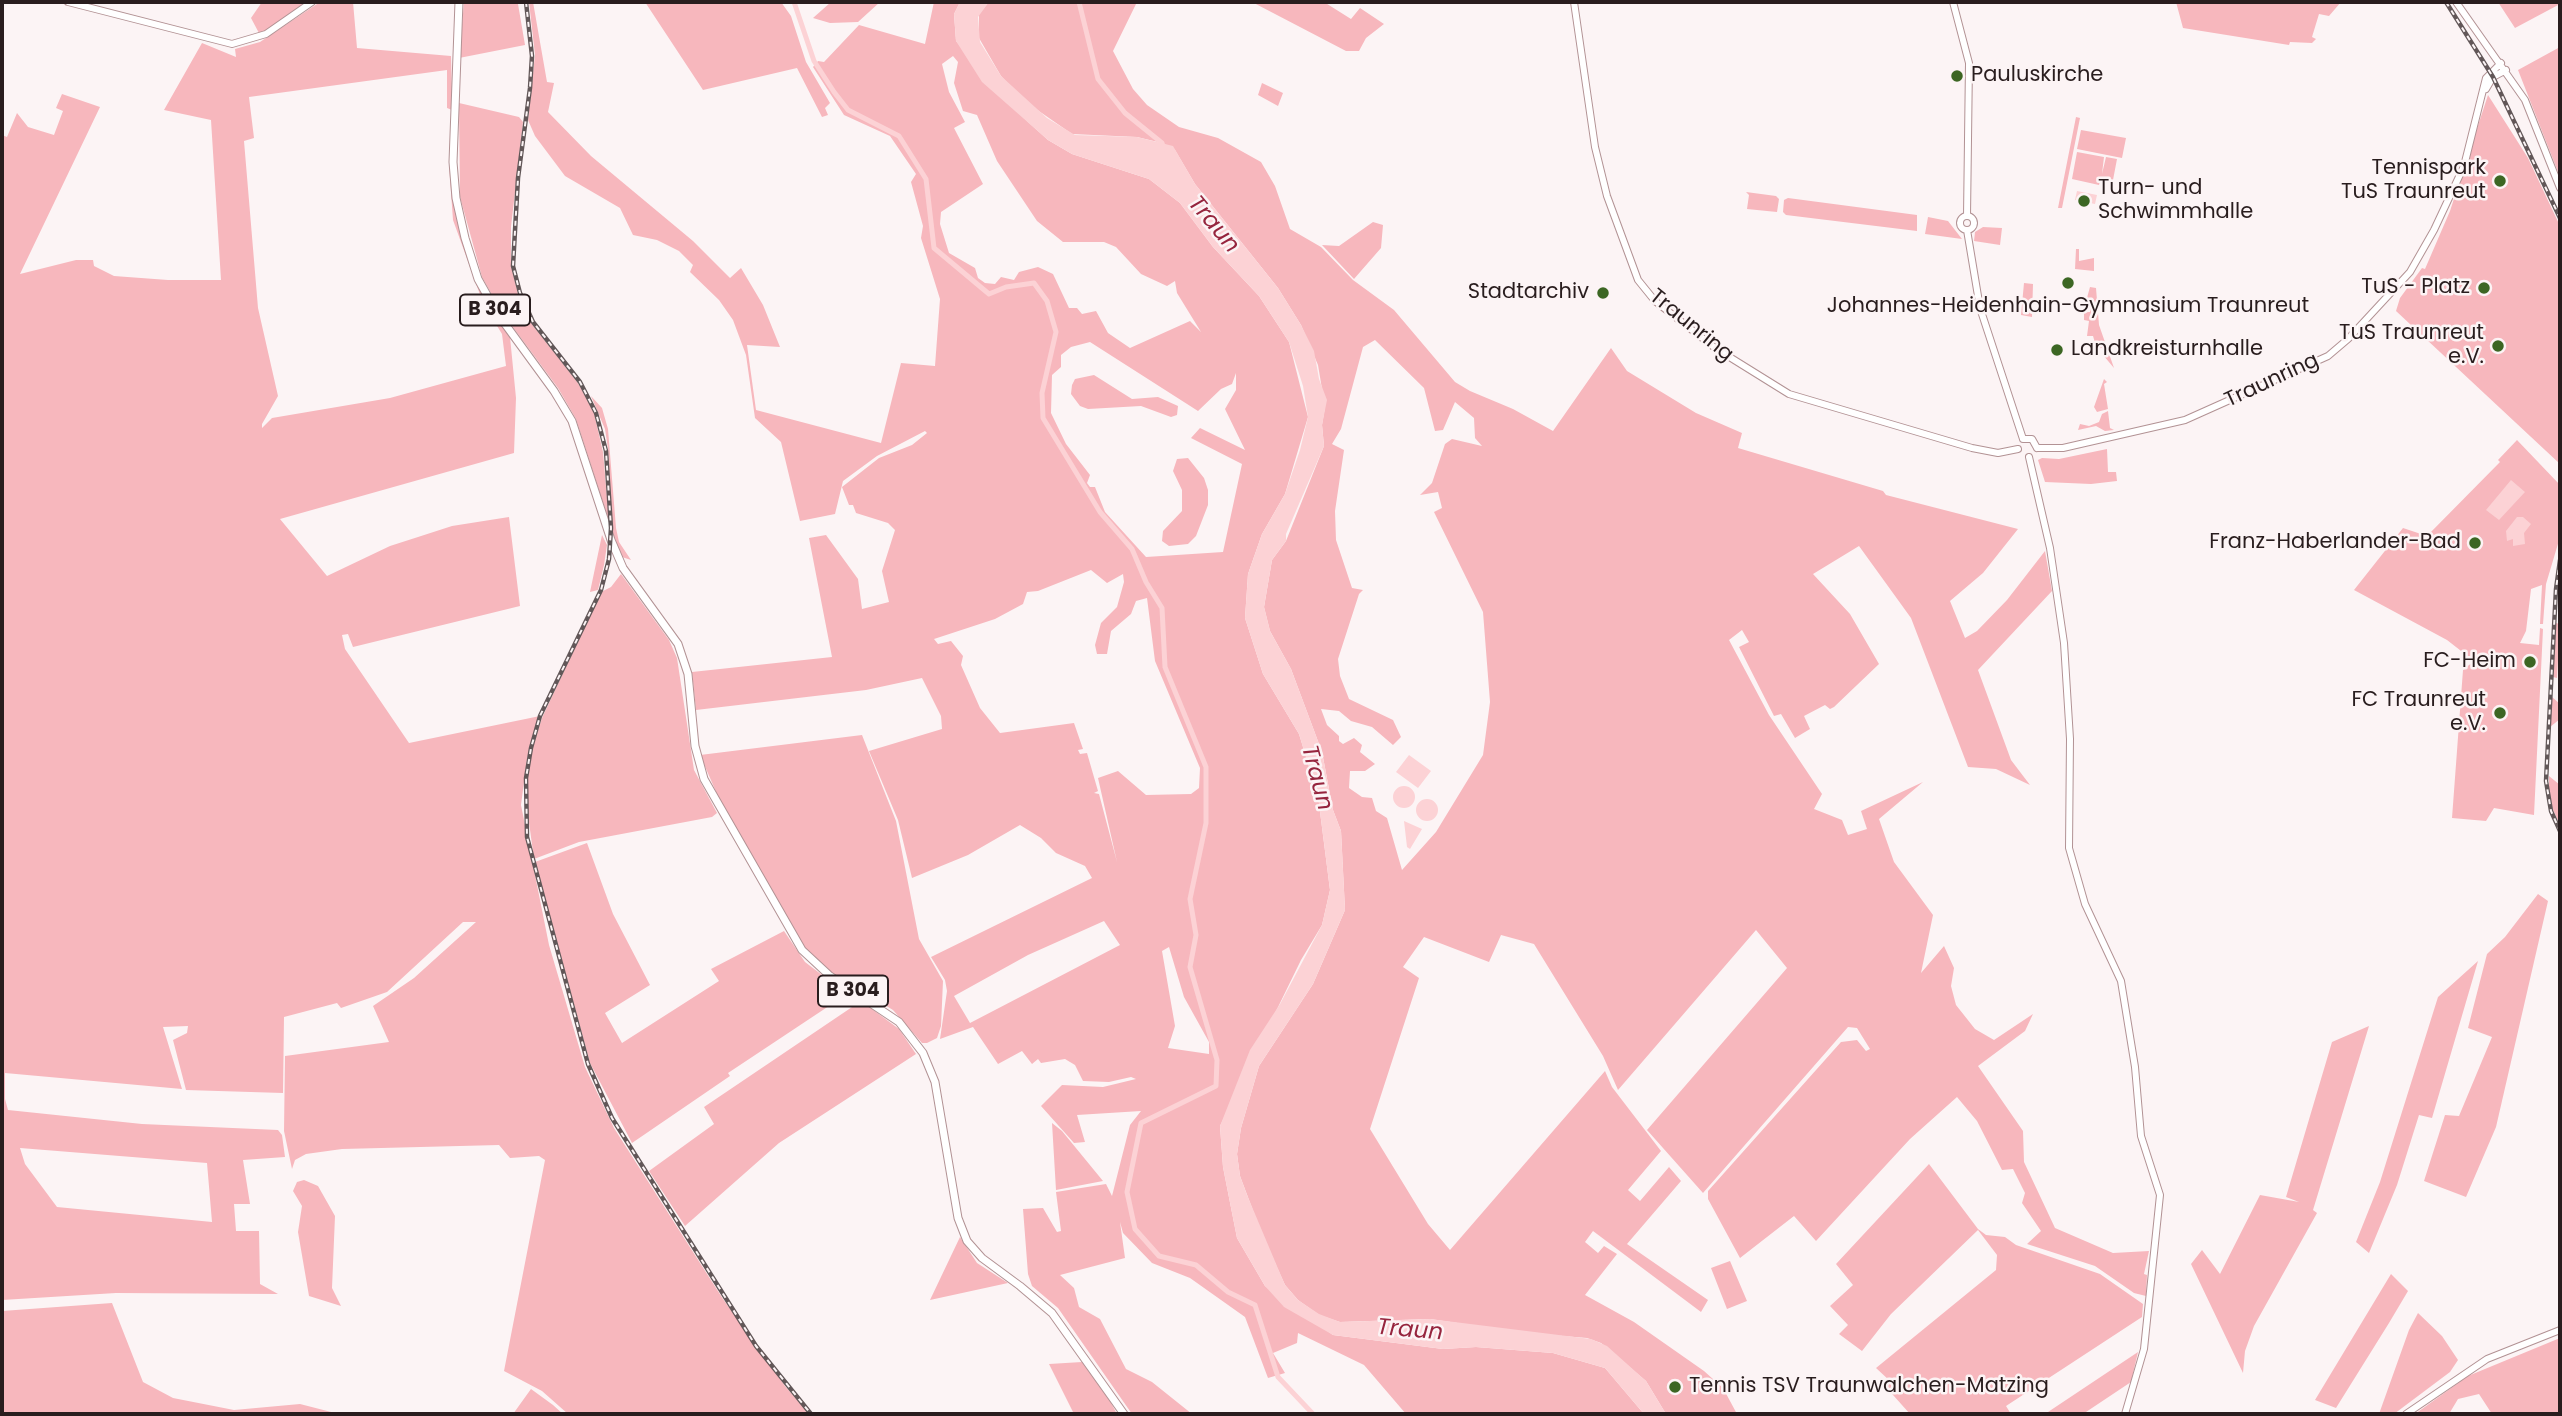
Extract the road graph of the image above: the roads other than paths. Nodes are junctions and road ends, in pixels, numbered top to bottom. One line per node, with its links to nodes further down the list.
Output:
1 (68, 2): 2 (street)
2 (312, 2)
3 (459, 2): 16 (main road, B 304)
4 (1574, 2): 13 (street, Traunring)
5 (1953, 2): 11 (street)
6 (2456, 2): 7 (street)
7 (2501, 62): 8 (street); 9 (street, Traunring)
8 (2506, 69): 9 (street, Traunring); 10 (street)
9 (2483, 94): 12 (street, Traunring)
10 (2560, 188)
11 (2023, 439): 12 (street); 13 (street)
12 (2037, 448): 14 (street)
13 (2018, 449): 14 (street)
14 (2029, 457): 17 (street)
15 (2560, 1330): 18 (street)
16 (1124, 1414)
17 (2125, 1414)
18 (2406, 1414)

